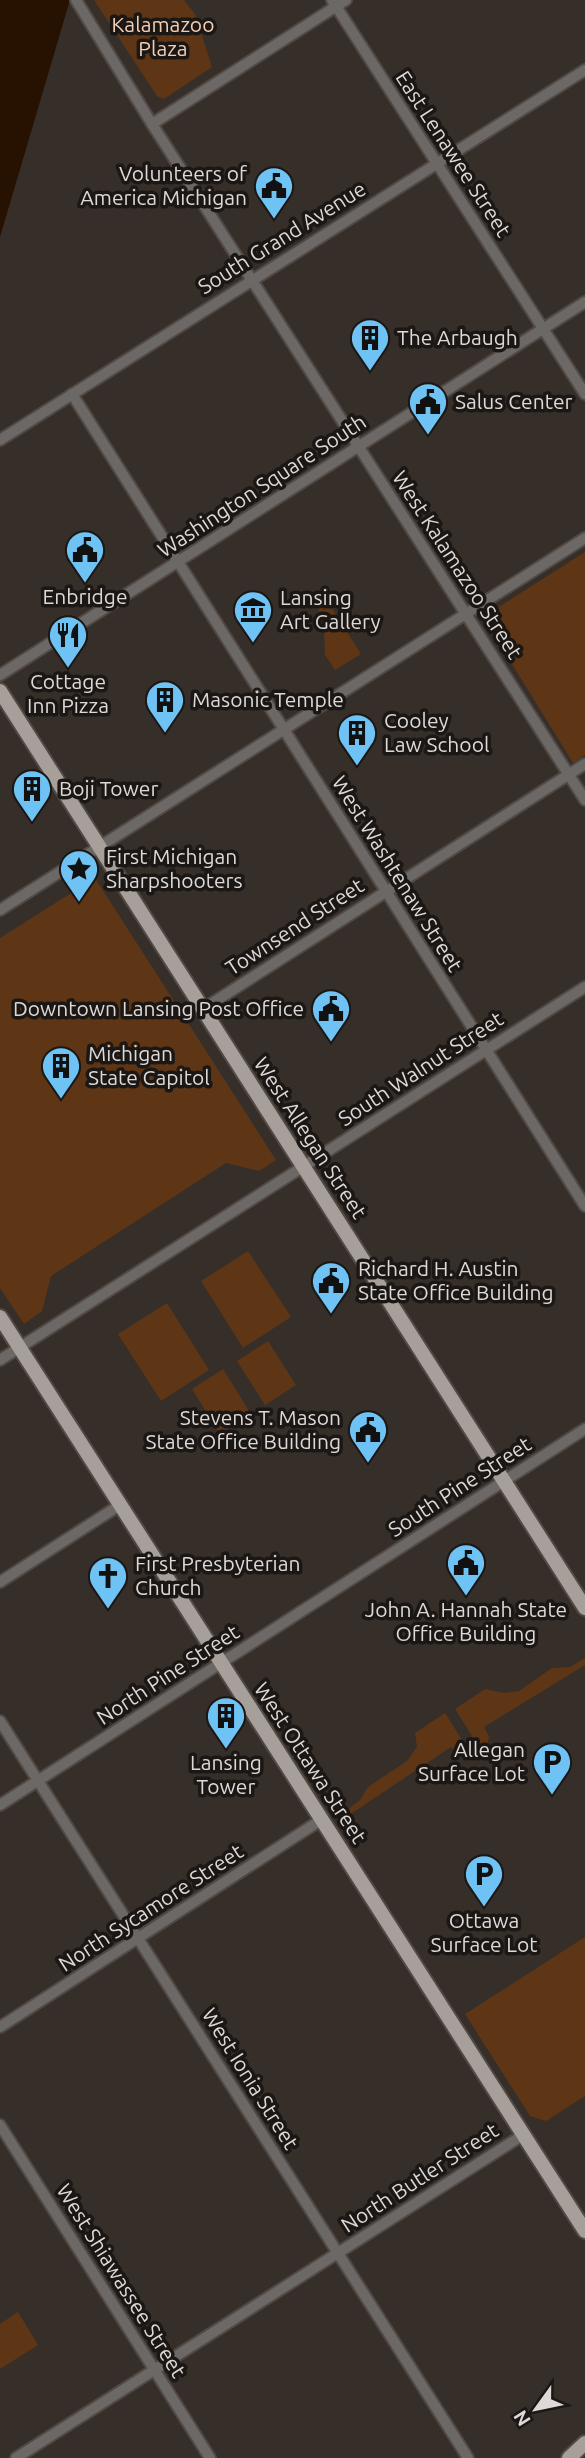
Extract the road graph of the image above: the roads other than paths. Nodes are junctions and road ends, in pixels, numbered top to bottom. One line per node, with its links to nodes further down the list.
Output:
1 (76, 0): 4 (street, West Kalamazoo Street)
2 (338, 2): 4 (street); 5 (street, East Lenawee Street)
3 (585, 70): 5 (street, South Grand Avenue)
4 (152, 124): 6 (street, West Kalamazoo Street)
5 (436, 163): 6 (street, South Grand Avenue); 8 (street, East Lenawee Street)
6 (251, 279): 9 (street, South Grand Avenue); 12 (street, West Kalamazoo Street)
7 (585, 302): 8 (street, Washington Square South)
8 (544, 328): 10 (street, East Lenawee Street); 12 (street, Washington Square South)
9 (72, 394): 11 (street, South Grand Avenue); 14 (street, West Washtenaw Street)
10 (585, 394)
11 (0, 440)
12 (358, 446): 14 (street, Washington Square South); 15 (street, West Kalamazoo Street)
13 (585, 538): 15 (street)
14 (177, 563): 16 (street, Washington Square South); 18 (street, West Washtenaw Street)
15 (466, 615): 18 (street); 20 (street, West Kalamazoo Street)
16 (0, 675)
17 (0, 691): 22 (main road, West Allegan Street)
18 (282, 730): 22 (street); 23 (street, West Washtenaw Street)
19 (585, 764): 20 (street, Townsend Street)
20 (569, 775): 21 (street, West Kalamazoo Street); 23 (street, Townsend Street)
21 (585, 800)
22 (99, 846): 24 (street); 26 (main road, West Allegan Street)
23 (385, 892): 26 (street, Townsend Street); 27 (street, West Washtenaw Street)
24 (0, 910)
25 (585, 987): 27 (street, South Walnut Street)
26 (203, 1009): 28 (main road, West Allegan Street)
27 (486, 1050): 28 (street, South Walnut Street); 29 (street, West Washtenaw Street)
28 (304, 1167): 31 (street, South Walnut Street); 34 (main road, West Allegan Street)
29 (585, 1206)
30 (0, 1317): 31 (main road, West Ottawa Street)
31 (20, 1348): 32 (street, South Walnut Street); 35 (main road, West Ottawa Street)
32 (0, 1360)
33 (585, 1429): 34 (street, South Pine Street)
34 (504, 1481): 36 (street, South Pine Street); 38 (main road, West Allegan Street)
35 (120, 1505): 37 (street); 39 (main road, West Ottawa Street)
36 (357, 1577): 39 (street, North Pine Street)
37 (0, 1582)
38 (585, 1608)
39 (221, 1663): 41 (street, North Pine Street); 43 (main road, West Ottawa Street)
40 (0, 1721): 41 (street, West Ionia Street)
41 (38, 1780): 42 (street, North Pine Street); 44 (street, West Ionia Street)
42 (0, 1805)
43 (321, 1820): 44 (street, North Sycamore Street); 47 (main road, West Ottawa Street)
44 (139, 1939): 45 (street, North Sycamore Street); 49 (street, West Ionia Street)
45 (0, 2027)
46 (0, 2125): 50 (street, West Shiawassee Street)
47 (523, 2135): 48 (main road, West Ottawa Street); 49 (street, North Butler Street)
48 (585, 2231)
49 (338, 2253): 50 (street, North Butler Street); 54 (street, West Ionia Street)
50 (153, 2370): 52 (street, North Butler Street); 53 (street, West Shiawassee Street)
51 (585, 2443): 55 (main road)
52 (16, 2458)
53 (210, 2458)
54 (468, 2458)
55 (569, 2458)

